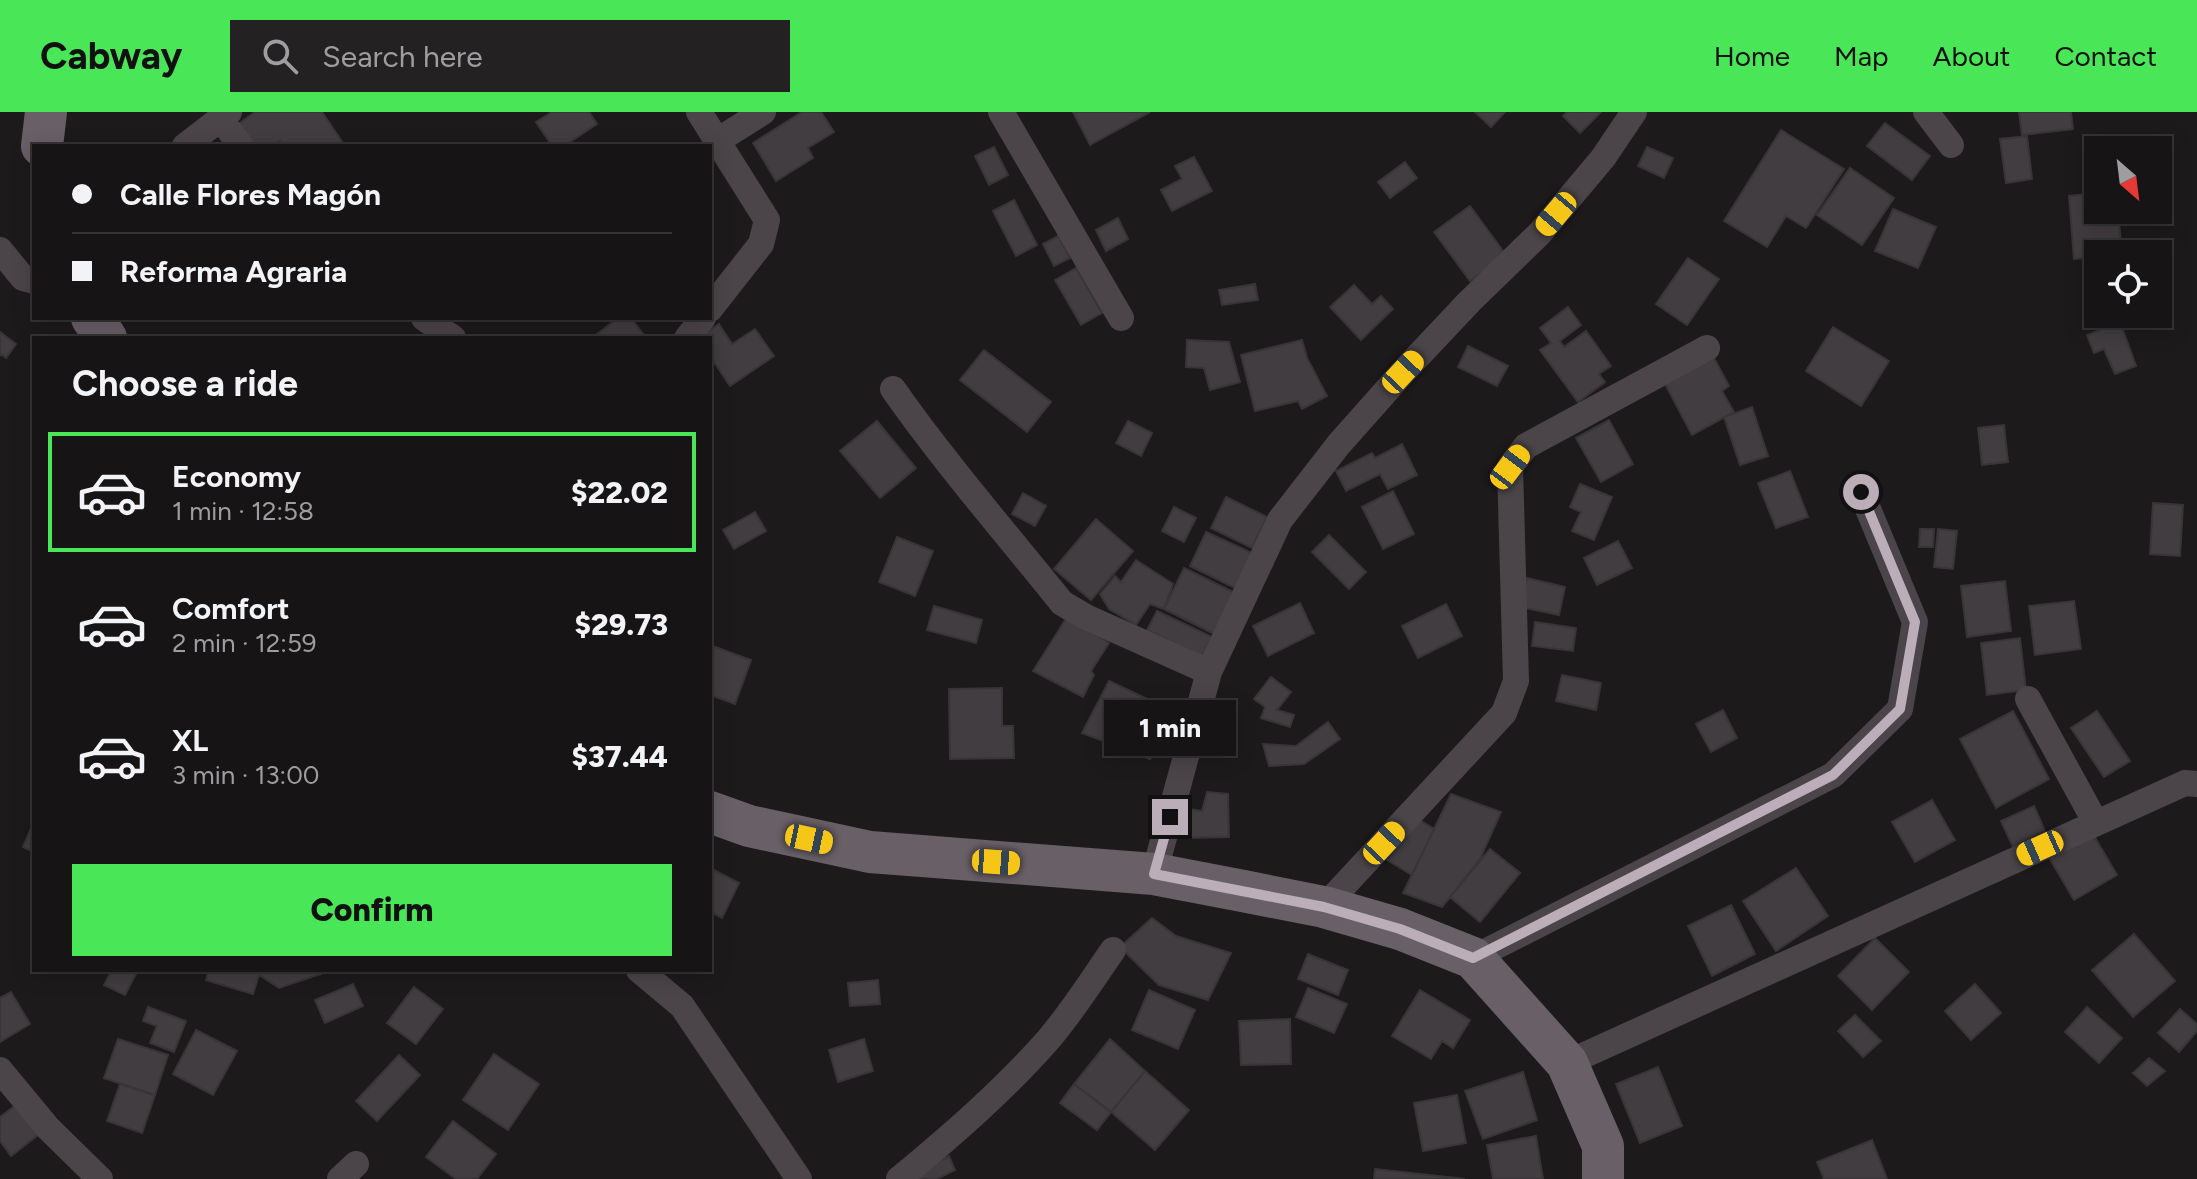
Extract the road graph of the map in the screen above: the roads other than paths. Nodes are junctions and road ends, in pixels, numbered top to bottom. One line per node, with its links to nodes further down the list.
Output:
1 (46, 112): 9 (highway)
2 (699, 112): 8 (street)
3 (763, 112): 8 (street)
4 (1001, 112): 16 (street)
5 (1634, 112): 24 (street)
6 (1926, 112): 12 (street)
7 (225, 115): 10 (street); 11 (street)
8 (717, 141): 15 (street)
9 (42, 144)
10 (188, 144)
11 (240, 144)
12 (1951, 145)
13 (0, 250): 14 (street)
14 (32, 280)
15 (712, 306)
16 (1121, 318)
17 (427, 320): 19 (street)
18 (701, 320): 20 (street)
19 (450, 336)
20 (689, 336)
21 (1707, 348): 30 (street)
22 (893, 389): 24 (street)
23 (1861, 492): 32 (street)
24 (1209, 672): 29 (street)
25 (2028, 699): 28 (street)
26 (2197, 784): 28 (street)
27 (712, 813): 29 (highway)
28 (2096, 823): 34 (street)
29 (1154, 874): 30 (highway)
30 (1324, 907): 32 (highway)
31 (1113, 950): 38 (street)
32 (1473, 958): 34 (highway)
33 (641, 972): 37 (street)
34 (1567, 1063): 39 (highway)
35 (0, 1070): 36 (street)
36 (100, 1179)
37 (799, 1179)
38 (899, 1179)
39 (1603, 1179)

